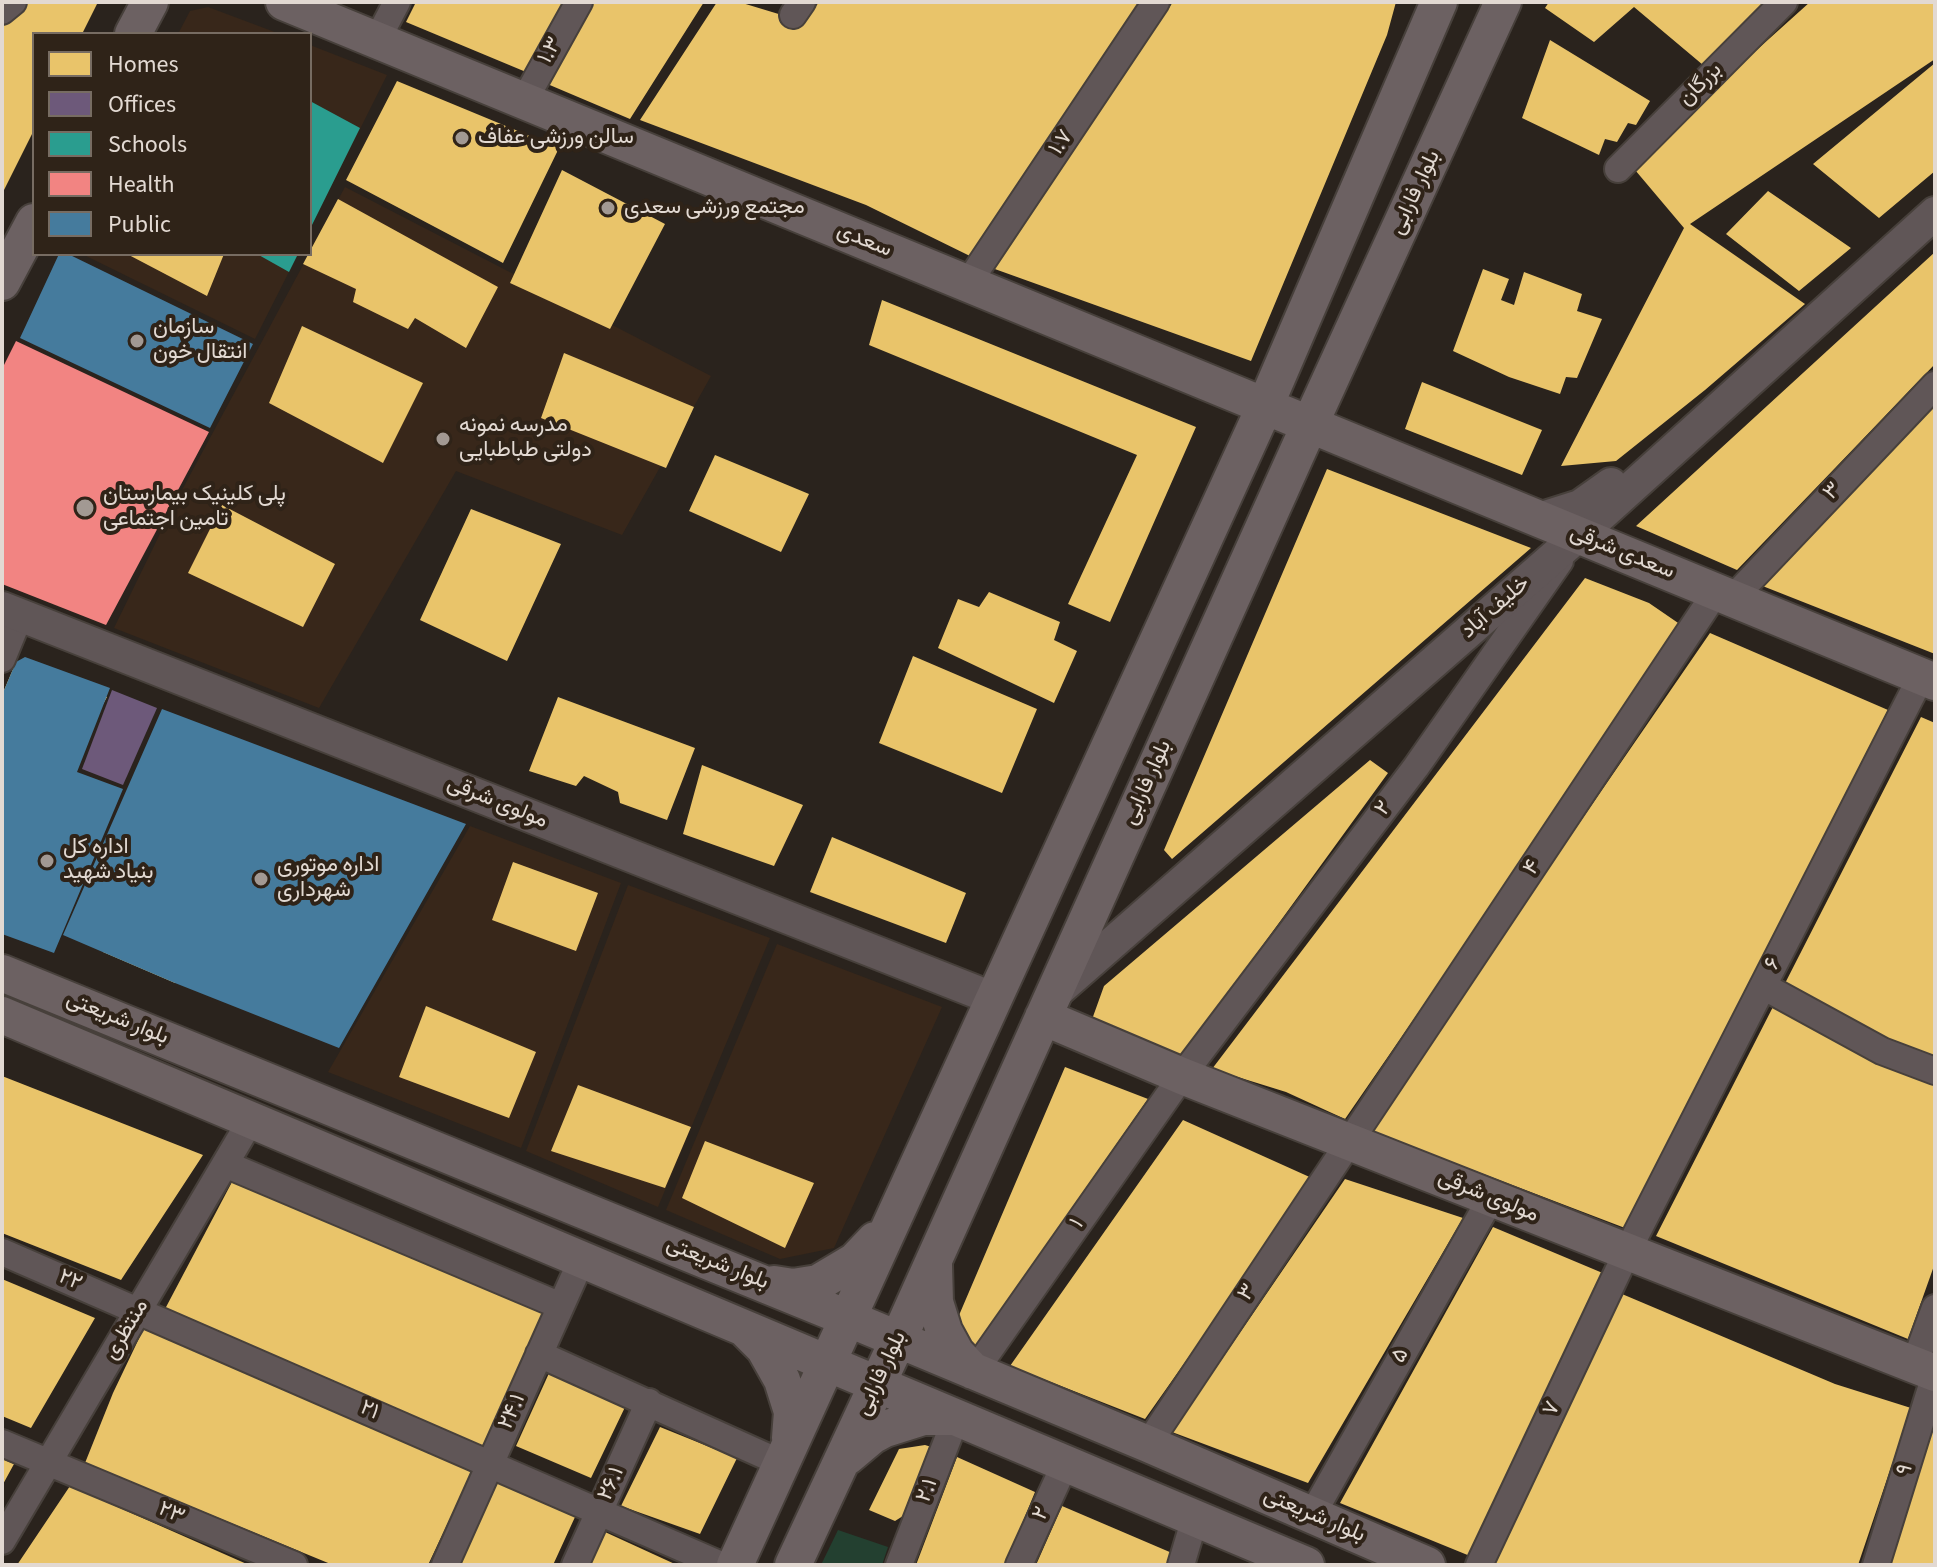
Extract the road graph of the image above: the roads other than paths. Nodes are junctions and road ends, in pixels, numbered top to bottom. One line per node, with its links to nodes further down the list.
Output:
1 (13, 2): 10 (street)
2 (150, 2): 11 (main road)
3 (284, 2): 12 (main road, سعدی)
4 (397, 2): 12 (street)
5 (579, 2): 13 (street, ۱.۳)
6 (1156, 2): 18 (street, ۱.۷)
7 (1439, 2): 20 (main road)
8 (1503, 2): 21 (main road, بلوار فارابی)
9 (1784, 2): 14 (street, بزرگان)
10 (2, 11)
11 (134, 32)
12 (377, 40): 13 (main road, سعدی)
13 (524, 101): 18 (main road, سعدی)
14 (1618, 169)
15 (1935, 213): 22 (street, خلیف آباد)
16 (32, 226): 17 (main road)
17 (2, 282)
18 (968, 283): 20 (main road, سعدی)
19 (1935, 385): 25 (street, ۳)
20 (1265, 406): 21 (main road, سعدی); 31 (main road)
21 (1310, 424): 23 (main road, سعدی شرقی); 32 (main road, بلوار فارابی)
22 (1693, 432): 23 (street); 24 (street, خلیف آباد)
23 (1539, 519): 24 (main road, سعدی شرقی)
24 (1579, 535): 25 (main road, سعدی شرقی); 32 (street, خلیف آباد); 35 (street, ۲)
25 (1724, 595): 28 (main road, سعدی شرقی); 37 (street, ۴)
26 (11, 612): 27 (street); 31 (street, مولوی شرقی)
27 (2, 659)
28 (1928, 680): 30 (street, ۶)
29 (5, 983): 45 (main road, بلوار شریعتی)
30 (1763, 986): 34 (street); 42 (street, ۶)
31 (992, 998): 40 (main road)
32 (1047, 1006): 35 (main road, مولوی شرقی); 44 (main road, بلوار فارابی)
33 (2, 1015): 36 (main road, بلوار شریعتی)
34 (1935, 1071)
35 (1182, 1076): 37 (main road, مولوی شرقی); 55 (street, ۱)
36 (251, 1120): 38 (street, منتظری); 43 (main road, بلوار شریعتی)
37 (1348, 1142): 39 (main road, مولوی شرقی); 60 (street, ۳)
38 (225, 1164): 46 (street); 48 (street, منتظری)
39 (1491, 1198): 42 (main road, مولوی شرقی); 67 (street, ۵)
40 (890, 1225): 45 (main road); 49 (main road)
41 (2, 1252): 48 (street, ۲۲)
42 (1627, 1252): 54 (main road, مولوی شرقی); 81 (street, ۷)
43 (582, 1259): 46 (street, ۲۴.۱); 50 (main road, بلوار شریعتی)
44 (934, 1260): 51 (main road, بلوار فارابی); 55 (main road)
45 (760, 1282): 49 (main road, بلوار شریعتی); 50 (main road)
46 (561, 1306): 52 (street, ۲۴.۱)
47 (1935, 1308): 54 (street, ۹)
48 (139, 1310): 62 (street, منتظری); 65 (street, ۲۱)
49 (847, 1318): 51 (main road, بلوار شریعتی); 53 (main road)
50 (743, 1327): 53 (main road, بلوار شریعتی); 61 (main road)
51 (898, 1340): 55 (main road, بلوار شریعتی); 56 (main road, بلوار فارابی)
52 (539, 1354): 57 (street); 65 (street, ۲۴.۱)
53 (828, 1362): 56 (main road, بلوار شریعتی); 61 (main road)
54 (1928, 1371): 82 (street, ۹)
55 (974, 1372): 60 (main road, بلوار شریعتی)
56 (877, 1384): 58 (main road, بلوار شریعتی); 63 (main road, بلوار فارابی)
57 (649, 1402): 61 (street); 66 (street, ۲۶.۱)
58 (956, 1418): 63 (main road); 64 (main road, بلوار شریعتی); 76 (street, ۲.۱)
59 (2, 1443): 62 (street, ۲۳)
60 (1148, 1444): 67 (main road, بلوار شریعتی)
61 (785, 1455): 74 (main road)
62 (48, 1463): 69 (street, منتظری); 70 (street, ۲۳)
63 (840, 1463): 75 (main road, بلوار فارابی)
64 (1065, 1464): 68 (main road, بلوار شریعتی); 77 (street, ۲)
65 (490, 1465): 66 (street, ۲۱); 71 (street, ۲۴.۱)
66 (599, 1513): 72 (street, ۲۶.۱); 73 (street, ۲۱)
67 (1312, 1515): 80 (main road, بلوار شریعتی)
68 (1195, 1518): 78 (street); 79 (main road, بلوار شریعتی)
69 (2, 1541)
70 (294, 1565)
71 (445, 1565)
72 (575, 1565)
73 (721, 1565)
74 (735, 1565)
75 (793, 1565)
76 (899, 1565)
77 (1019, 1565)
78 (1181, 1565)
79 (1306, 1565)
80 (1427, 1565)
81 (1479, 1565)
82 (1876, 1565)

